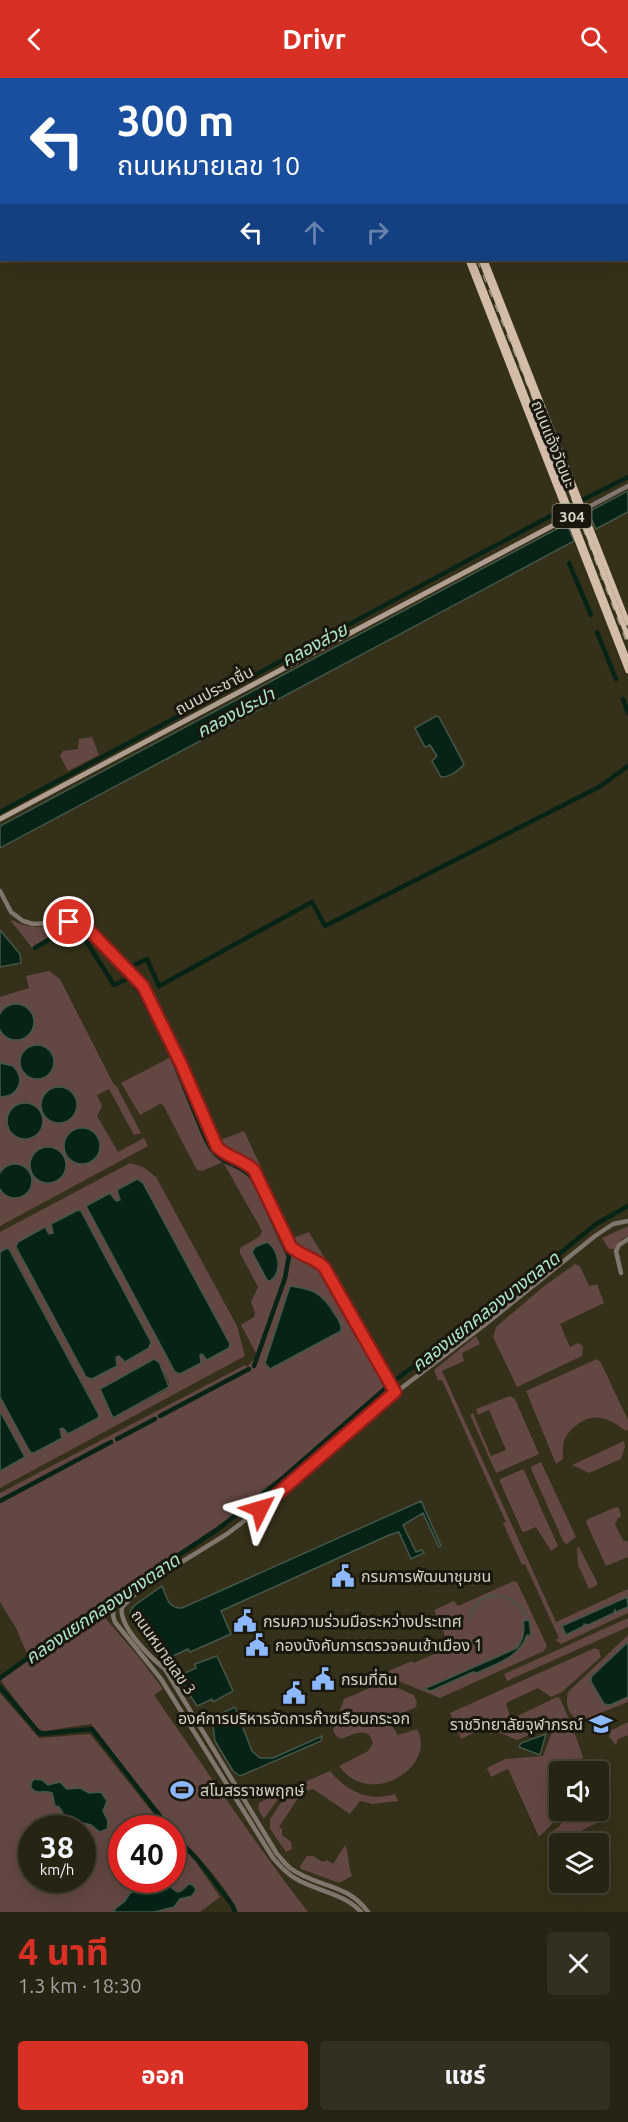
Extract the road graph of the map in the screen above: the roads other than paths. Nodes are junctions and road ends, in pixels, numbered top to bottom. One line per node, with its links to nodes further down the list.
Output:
1 (470, 261): 19 (main road, ถนนแจ้งวัฒนะ / 304, bridge)
2 (470, 261): 6 (main road, ถนนแจ้งวัฒนะ / 304)
3 (483, 261): 17 (main road, ถนนแจ้งวัฒนะ / 304, bridge)
4 (483, 261): 5 (main road, ถนนแจ้งวัฒนะ / 304)
5 (543, 406): 6 (main road); 7 (main road, ถนนแจ้งวัฒนะ / 304)
6 (527, 411): 8 (main road, ถนนแจ้งวัฒนะ / 304)
7 (549, 421): 8 (main road); 9 (main road, ถนนแจ้งวัฒนะ / 304)
8 (533, 428): 10 (main road, ถนนแจ้งวัฒนะ / 304)
9 (563, 459): 10 (main road); 12 (main road, ถนนแจ้งวัฒนะ / 304)
10 (548, 465): 13 (main road, ถนนแจ้งวัฒนะ / 304)
11 (628, 486): 12 (street)
12 (580, 504): 14 (main road, ถนนแจ้งวัฒนะ / 304)
13 (566, 512): 15 (main road, ถนนแจ้งวัฒนะ / 304); 21 (main road, ถนนประชาชื่น)
14 (612, 581): 15 (main road); 16 (main road, ถนนแจ้งวัฒนะ / 304)
15 (595, 586): 18 (main road, ถนนแจ้งวัฒนะ / 304)
16 (628, 623)
17 (628, 638): 18 (main road)
18 (619, 649): 20 (main road, ถนนแจ้งวัฒนะ / 304)
19 (628, 661)
20 (628, 671)
21 (0, 819)
22 (0, 891): 26 (street)
23 (628, 1221): 26 (street)
24 (628, 1239): 25 (street)
25 (621, 1273)
26 (395, 1392): 27 (street)
27 (139, 1590): 28 (street, ถนนหมายเลข 3); 29 (street, ถนนหมายเลข 3)
28 (361, 1912)
29 (368, 1912)

